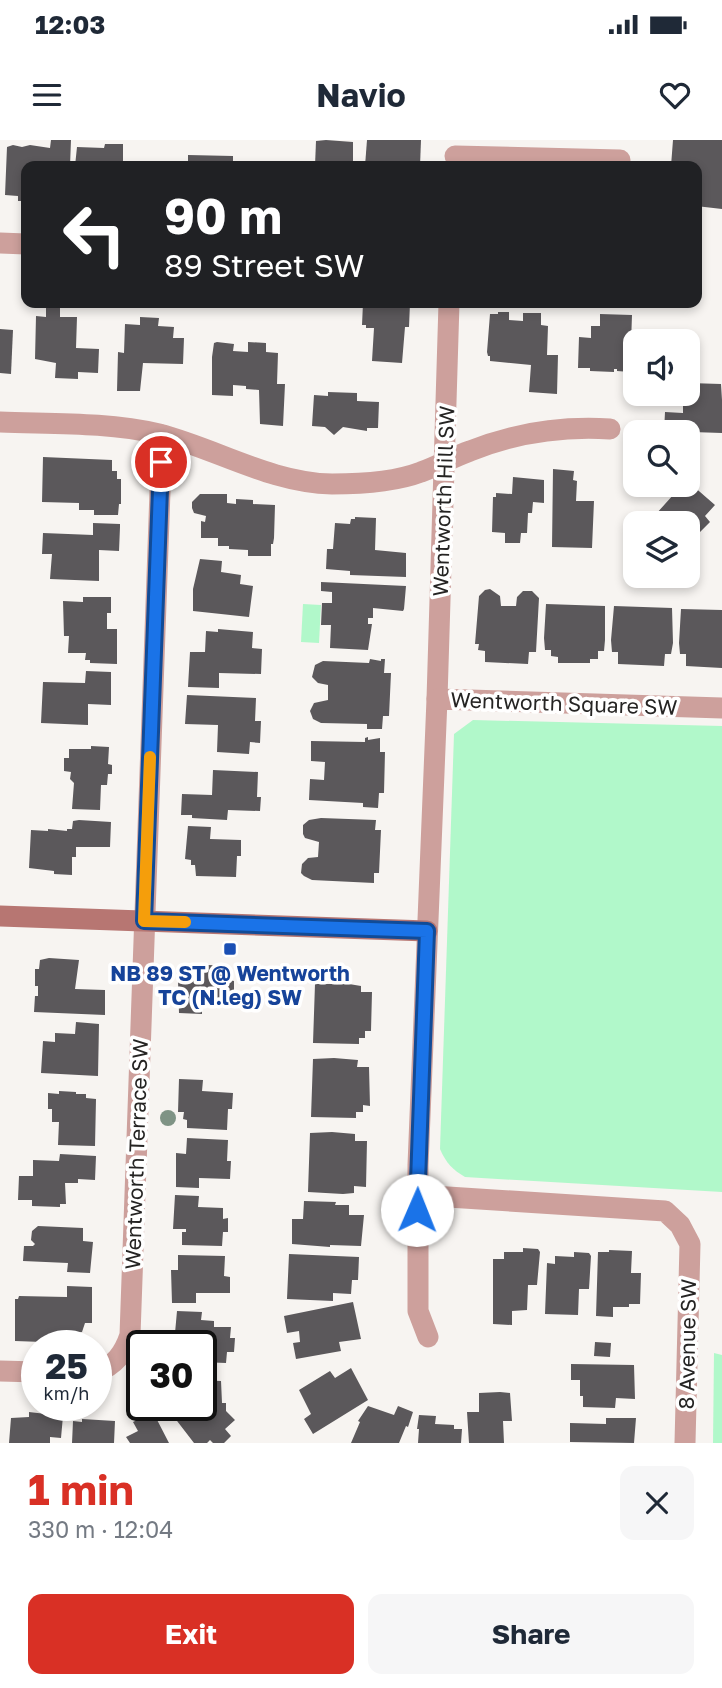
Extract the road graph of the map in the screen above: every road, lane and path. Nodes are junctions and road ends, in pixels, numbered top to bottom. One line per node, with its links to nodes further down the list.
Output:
1 (455, 154): 2 (street)
2 (620, 160)
3 (0, 243): 4 (street)
4 (21, 244)
5 (449, 308): 9 (street, Wentworth Hill SW)
6 (0, 422): 8 (street)
7 (610, 429): 9 (street)
8 (162, 435): 9 (street); 13 (street, Wentworth Terrace SW)
9 (445, 463): 10 (street, Wentworth Hill SW)
10 (437, 699): 11 (street, Wentworth Square SW); 14 (street, Wentworth Square SW)
11 (722, 708)
12 (0, 916): 13 (street)
13 (144, 921): 14 (street); 17 (street, Wentworth Terrace SW)
14 (427, 931): 15 (street, Wentworth Square SW)
15 (417, 1195): 16 (street, Wentworth Square SW); 20 (street, 8 Avenue SW)
16 (428, 1337)
17 (112, 1363)
18 (0, 1371): 19 (street)
19 (21, 1372)
20 (685, 1443)

